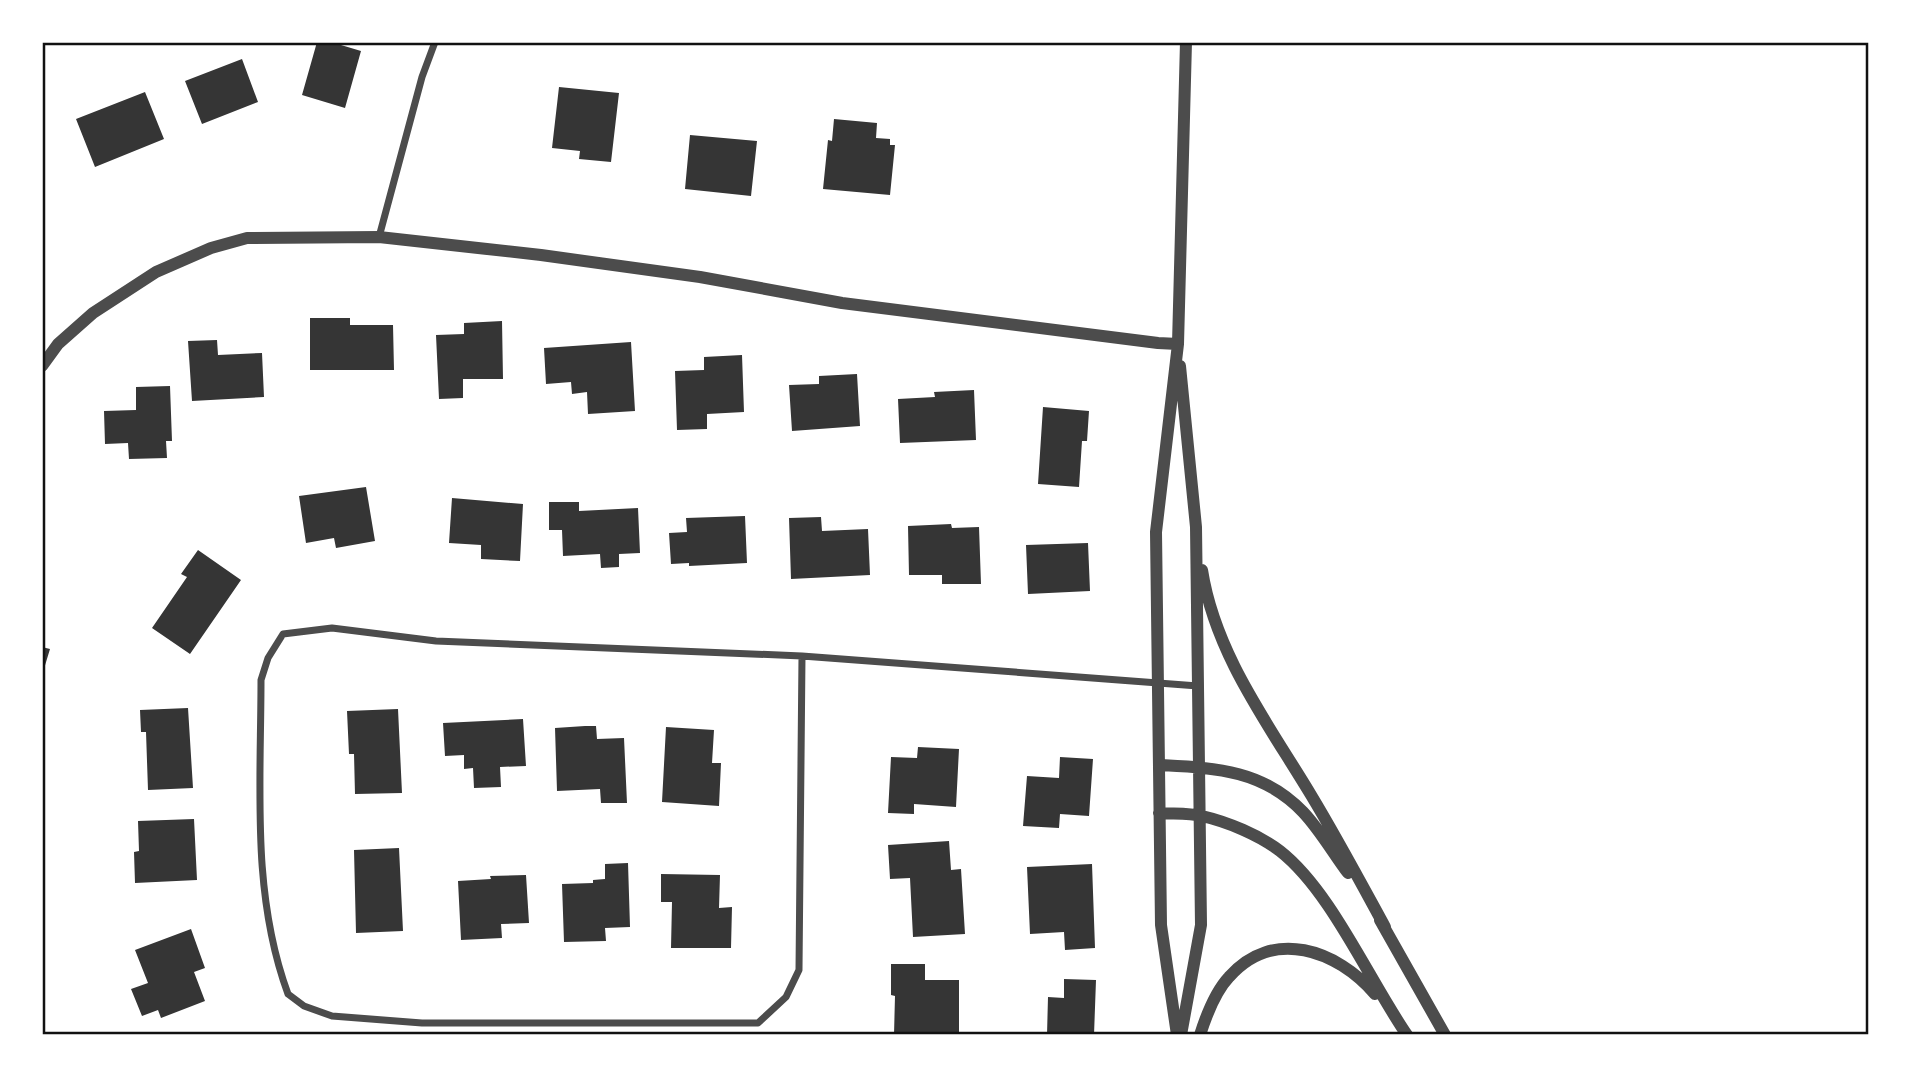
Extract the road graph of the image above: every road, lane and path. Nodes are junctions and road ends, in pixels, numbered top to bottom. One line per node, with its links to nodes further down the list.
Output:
1 (435, 42): 3 (street)
2 (1186, 42): 4 (street)
3 (379, 237): 4 (street); 5 (street)
4 (1178, 344): 6 (street); 8 (street)
5 (42, 366)
6 (1196, 527): 9 (street); 14 (street)
7 (802, 656): 7 (street); 8 (street)
8 (1157, 683): 9 (street); 10 (street)
9 (1198, 686): 11 (street)
10 (1159, 765): 11 (street); 12 (street)
11 (1200, 767): 13 (street); 14 (street)
12 (1159, 813): 13 (street); 16 (street)
13 (1200, 815): 15 (street); 16 (street)
14 (1385, 926): 19 (street)
15 (1395, 1017): 17 (street); 18 (street)
16 (1179, 1035)
17 (1200, 1035)
18 (1407, 1035)
19 (1448, 1035)

